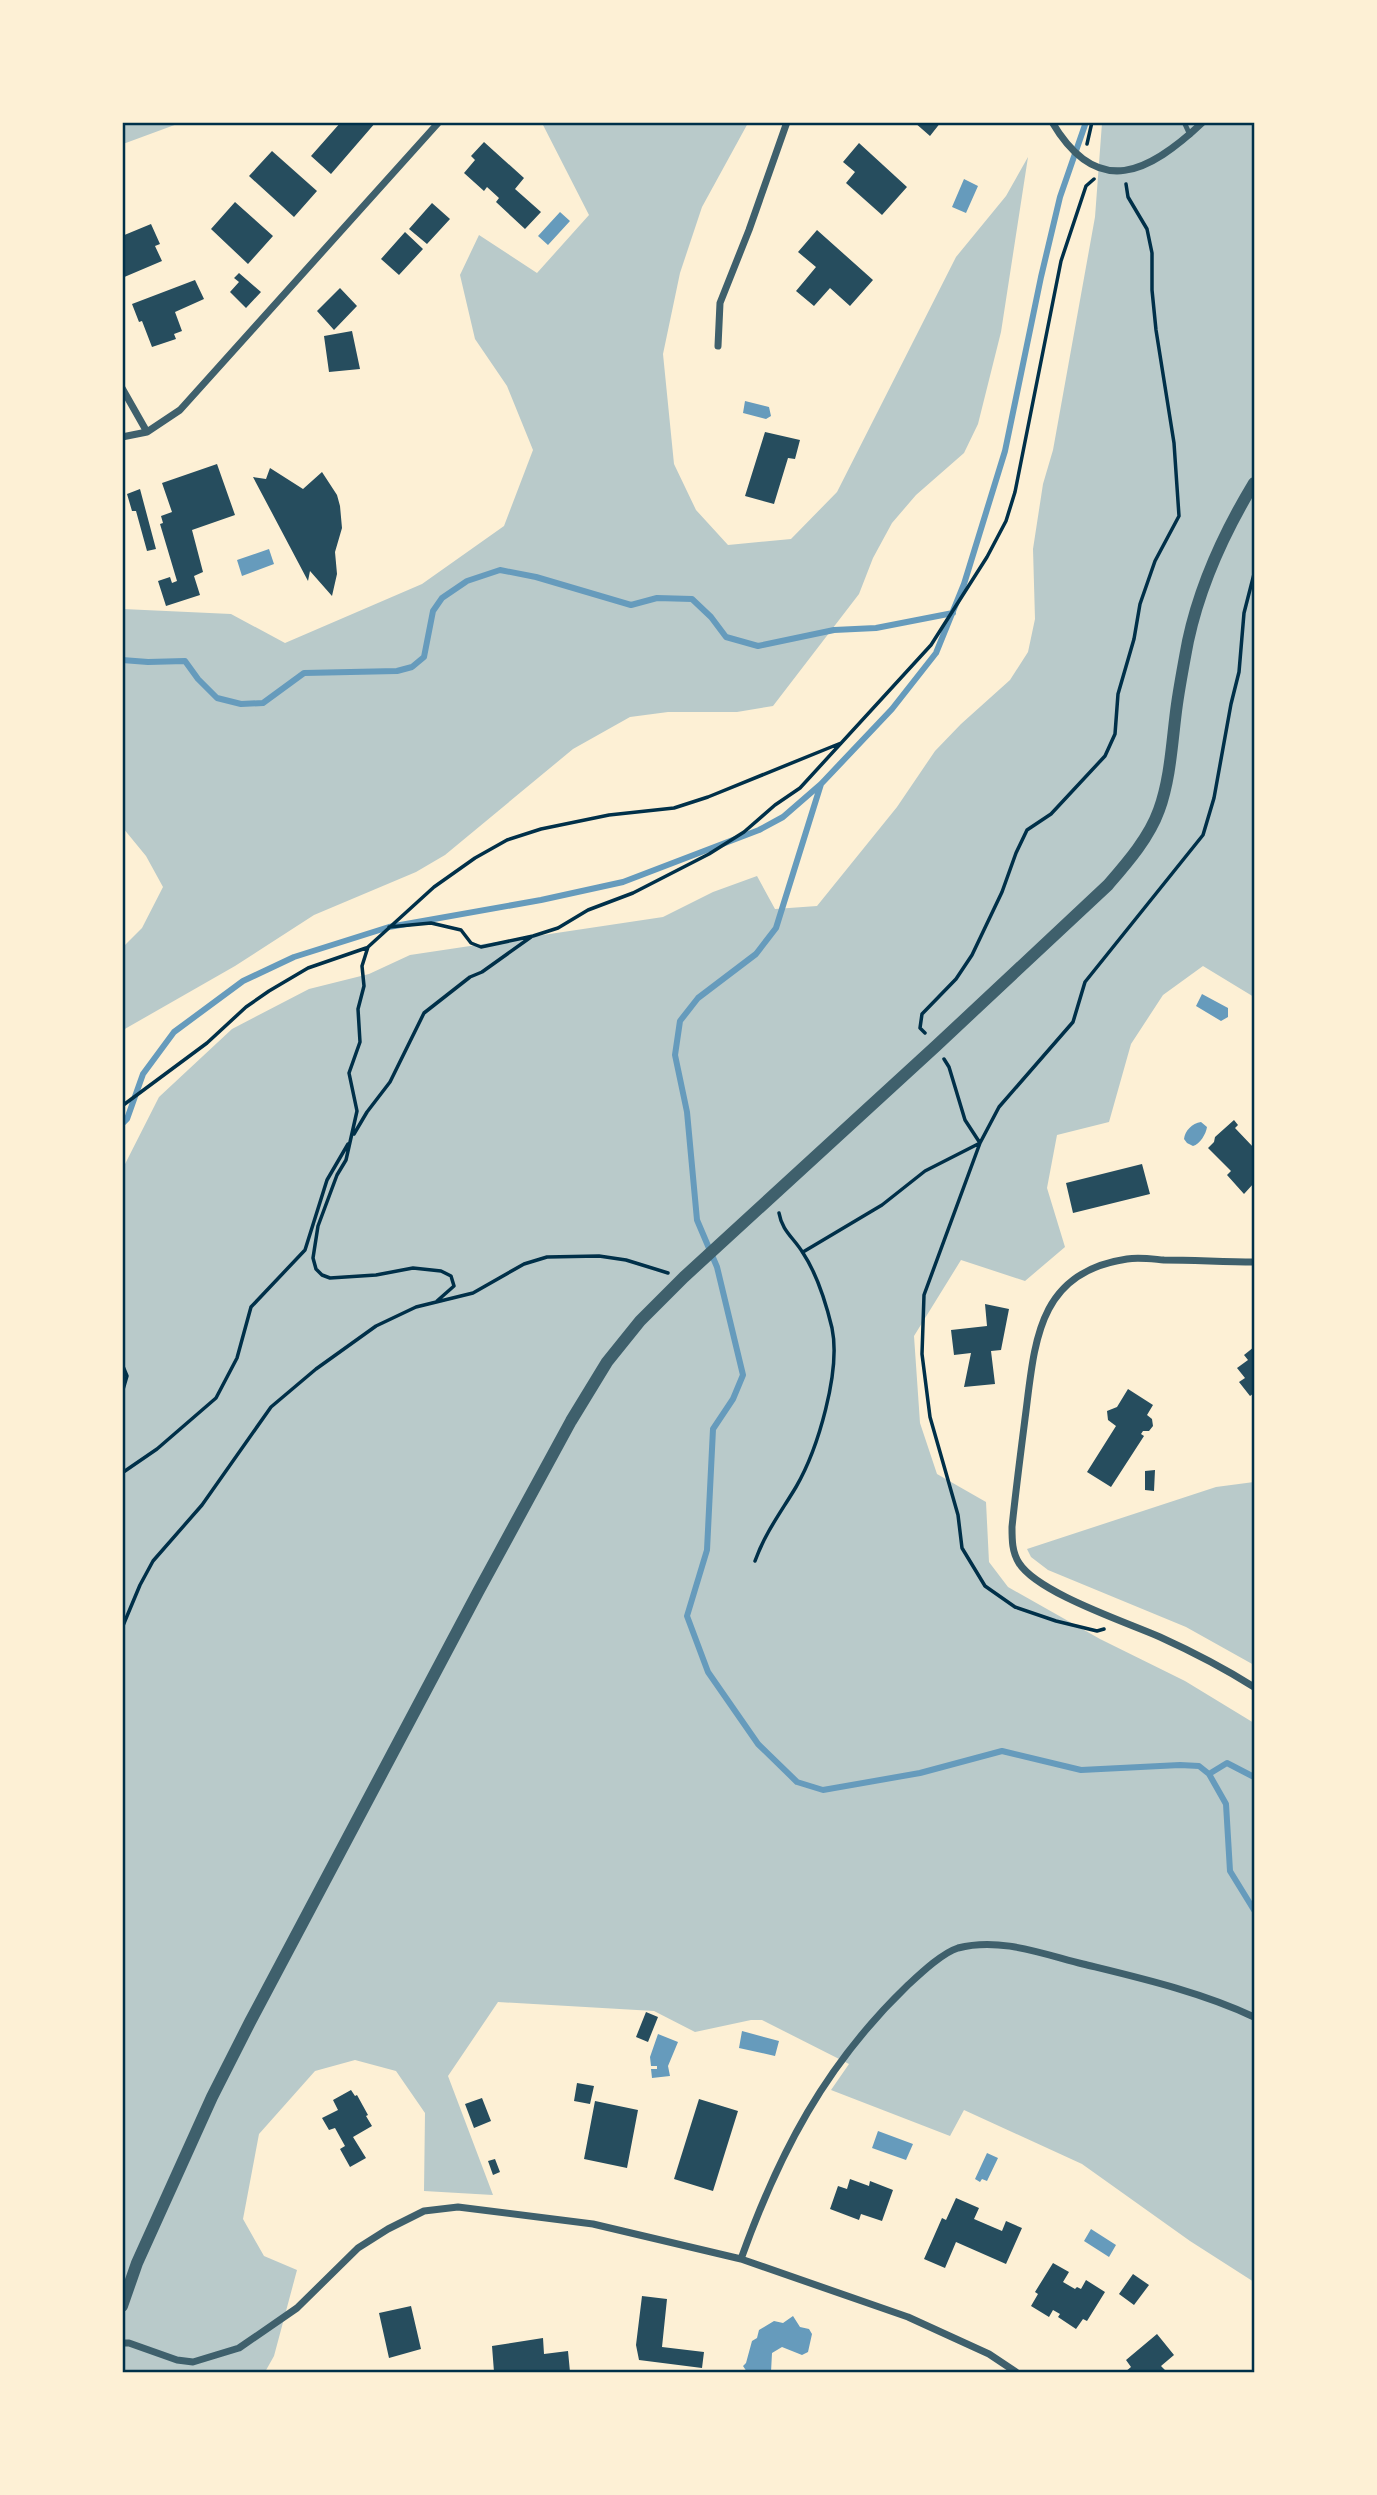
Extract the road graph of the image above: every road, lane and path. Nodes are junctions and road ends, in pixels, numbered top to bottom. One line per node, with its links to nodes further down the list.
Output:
1 (439, 122): 13 (street)
2 (787, 122): 11 (street)
3 (1052, 122): 8 (street)
4 (1092, 122): 8 (path)
5 (1184, 122): 7 (lane)
6 (1203, 122): 7 (street)
7 (1190, 135): 10 (street)
8 (1083, 159): 9 (street)
9 (1103, 170): 10 (street); 17 (path)
10 (1123, 173): 21 (path)
11 (718, 346)
12 (122, 388): 13 (street)
13 (147, 432): 14 (street)
14 (122, 437)
15 (1255, 483): 21 (street)
16 (1255, 574): 24 (path)
17 (843, 743): 18 (path); 19 (path)
18 (389, 927): 19 (path); 20 (path)
19 (533, 936): 23 (path)
20 (368, 947): 22 (path); 23 (path)
21 (936, 1046): 24 (path); 25 (street)
22 (122, 1106)
23 (351, 1139): 29 (path); 32 (path)
24 (980, 1143): 26 (path); 34 (path)
25 (781, 1187): 26 (path); 28 (street)
26 (803, 1252): 33 (path)
27 (1255, 1262): 34 (street)
28 (684, 1277): 29 (path); 39 (street)
29 (437, 1301): 35 (path)
30 (122, 1364): 31 (path)
31 (122, 1393)
32 (122, 1472)
33 (755, 1561)
34 (1130, 1624): 36 (street)
35 (122, 1628)
36 (1255, 1687)
37 (1255, 2017): 38 (street)
38 (741, 2259): 40 (street); 41 (street)
39 (122, 2305)
40 (122, 2343)
41 (1016, 2372)

